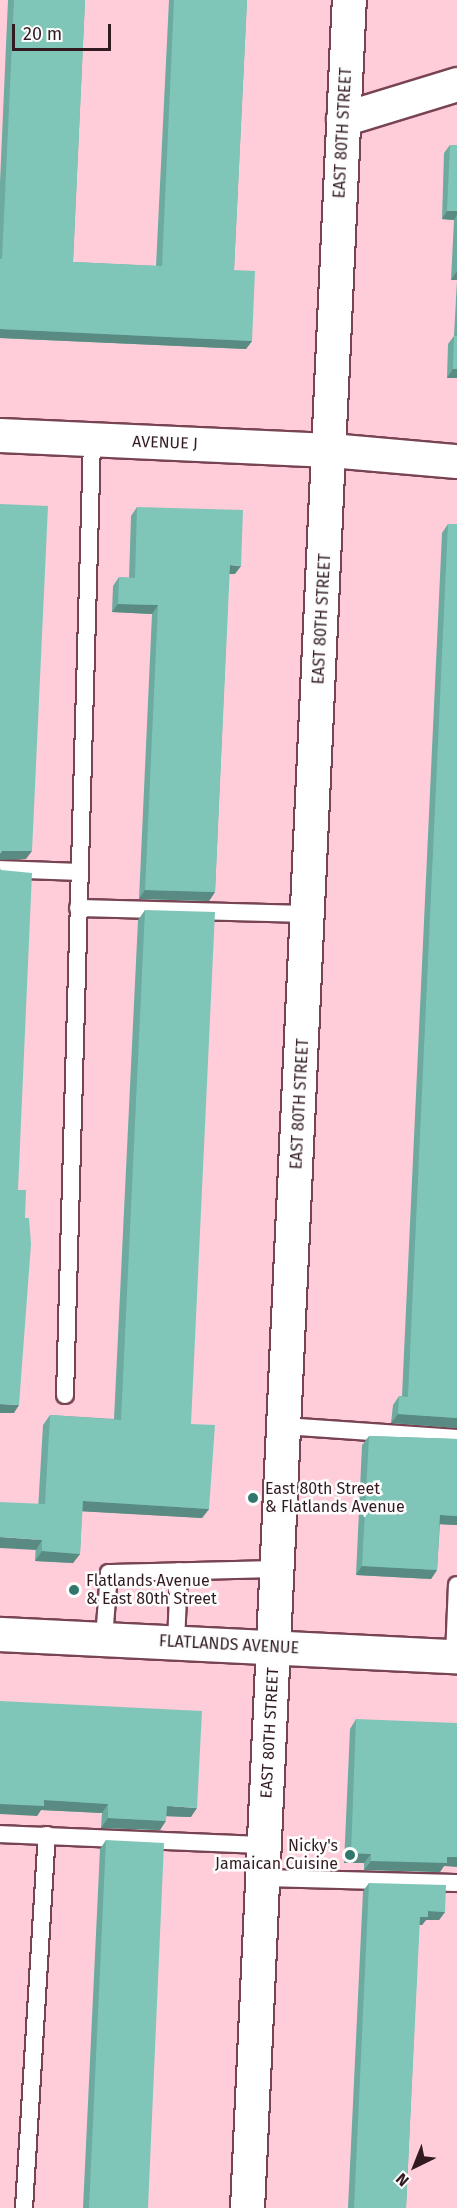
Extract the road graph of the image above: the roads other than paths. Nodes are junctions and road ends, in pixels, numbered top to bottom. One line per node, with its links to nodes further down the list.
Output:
1 (349, 0): 3 (street, EAST 80TH STREET)
2 (457, 84): 3 (street)
3 (343, 118): 6 (street, EAST 80TH STREET)
4 (0, 435): 5 (street, AVENUE J)
5 (92, 440): 6 (street, AVENUE J); 9 (lane)
6 (330, 450): 7 (street, AVENUE J); 11 (street, EAST 80TH STREET)
7 (457, 461)
8 (0, 869): 9 (lane)
9 (79, 872): 10 (lane)
10 (78, 908): 11 (lane); 12 (lane)
11 (308, 914): 13 (street, EAST 80TH STREET)
12 (65, 1395)
13 (285, 1426): 14 (lane); 15 (street, EAST 80TH STREET)
14 (457, 1438)
15 (278, 1569): 16 (lane); 21 (street, EAST 80TH STREET)
16 (179, 1571): 19 (lane); 20 (lane)
17 (457, 1585): 22 (lane)
18 (0, 1634): 19 (street, FLATLANDS AVENUE)
19 (104, 1639): 20 (street, FLATLANDS AVENUE)
20 (176, 1643): 21 (street, FLATLANDS AVENUE)
21 (274, 1647): 22 (street, FLATLANDS AVENUE); 25 (street, EAST 80TH STREET)
22 (455, 1656)
23 (0, 1834): 24 (lane)
24 (47, 1835): 25 (lane); 28 (lane)
25 (265, 1845): 26 (street, EAST 80TH STREET)
26 (263, 1878): 27 (lane); 29 (street, EAST 80TH STREET)
27 (457, 1883)
28 (24, 2208)
29 (248, 2208)

